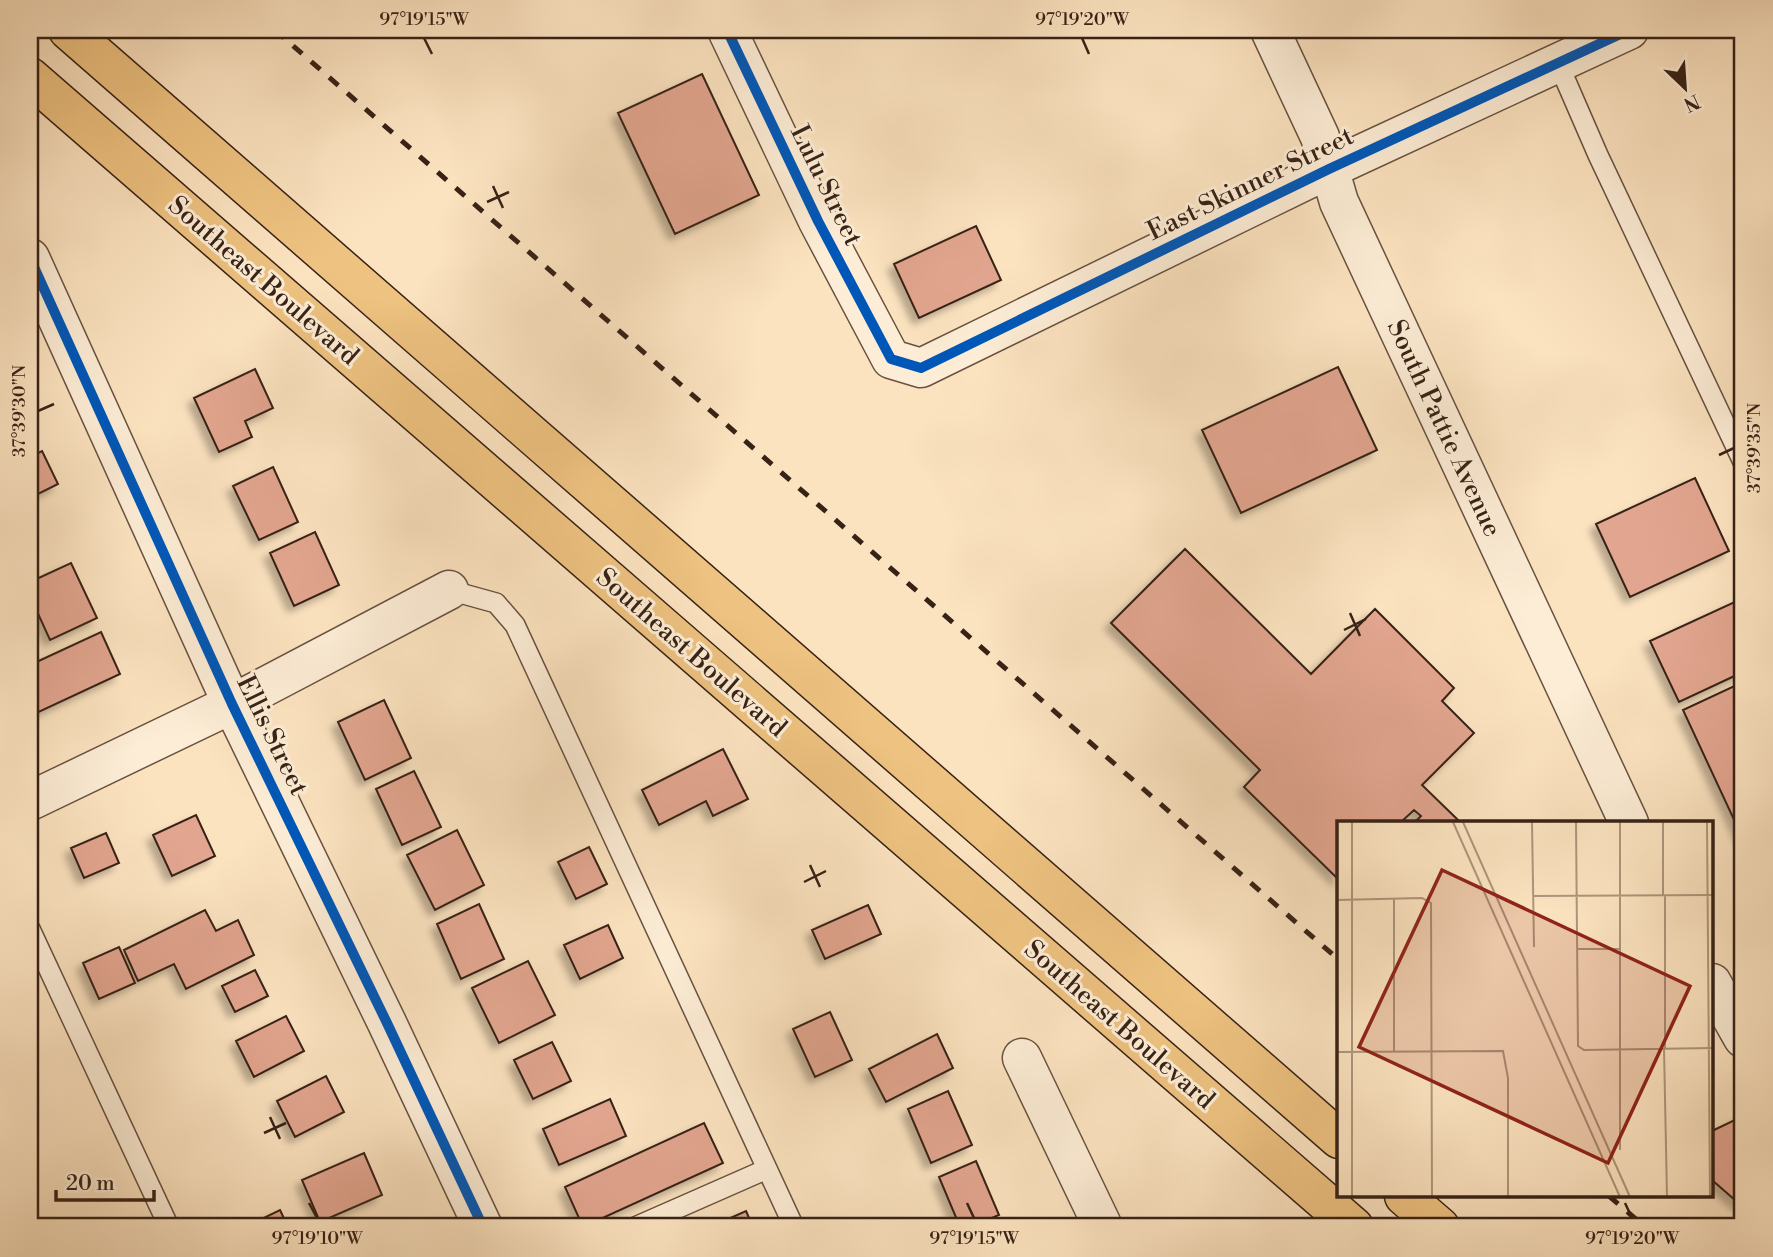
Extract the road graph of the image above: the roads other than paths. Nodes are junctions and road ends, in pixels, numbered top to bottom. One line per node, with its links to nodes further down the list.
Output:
1 (68, 30): 19 (main road)
2 (727, 30): 9 (street, Lulu Street)
3 (1270, 30): 7 (street, South Pattie Avenue)
4 (1629, 30): 5 (street, East Skinner Street)
5 (1558, 63): 7 (street, East Skinner Street); 10 (lane)
6 (30, 77): 27 (main road, Southeast Boulevard)
7 (1329, 169): 9 (street, East Skinner Street); 14 (street, South Pattie Avenue)
8 (30, 258): 12 (street, Ellis Street)
9 (891, 359)
10 (1743, 462)
11 (449, 590): 12 (street); 20 (lane)
12 (232, 704): 13 (street); 23 (street, Ellis Street)
13 (30, 800)
14 (1628, 821)
15 (30, 929): 22 (lane)
16 (1714, 987): 17 (street)
17 (1743, 1038)
18 (1021, 1058): 26 (street)
19 (1337, 1137)
20 (767, 1168): 24 (lane); 25 (lane)
21 (1406, 1198): 28 (main road)
22 (169, 1227)
23 (483, 1227)
24 (635, 1227)
25 (794, 1227)
26 (1103, 1227)
27 (1354, 1227)
28 (1440, 1227)

